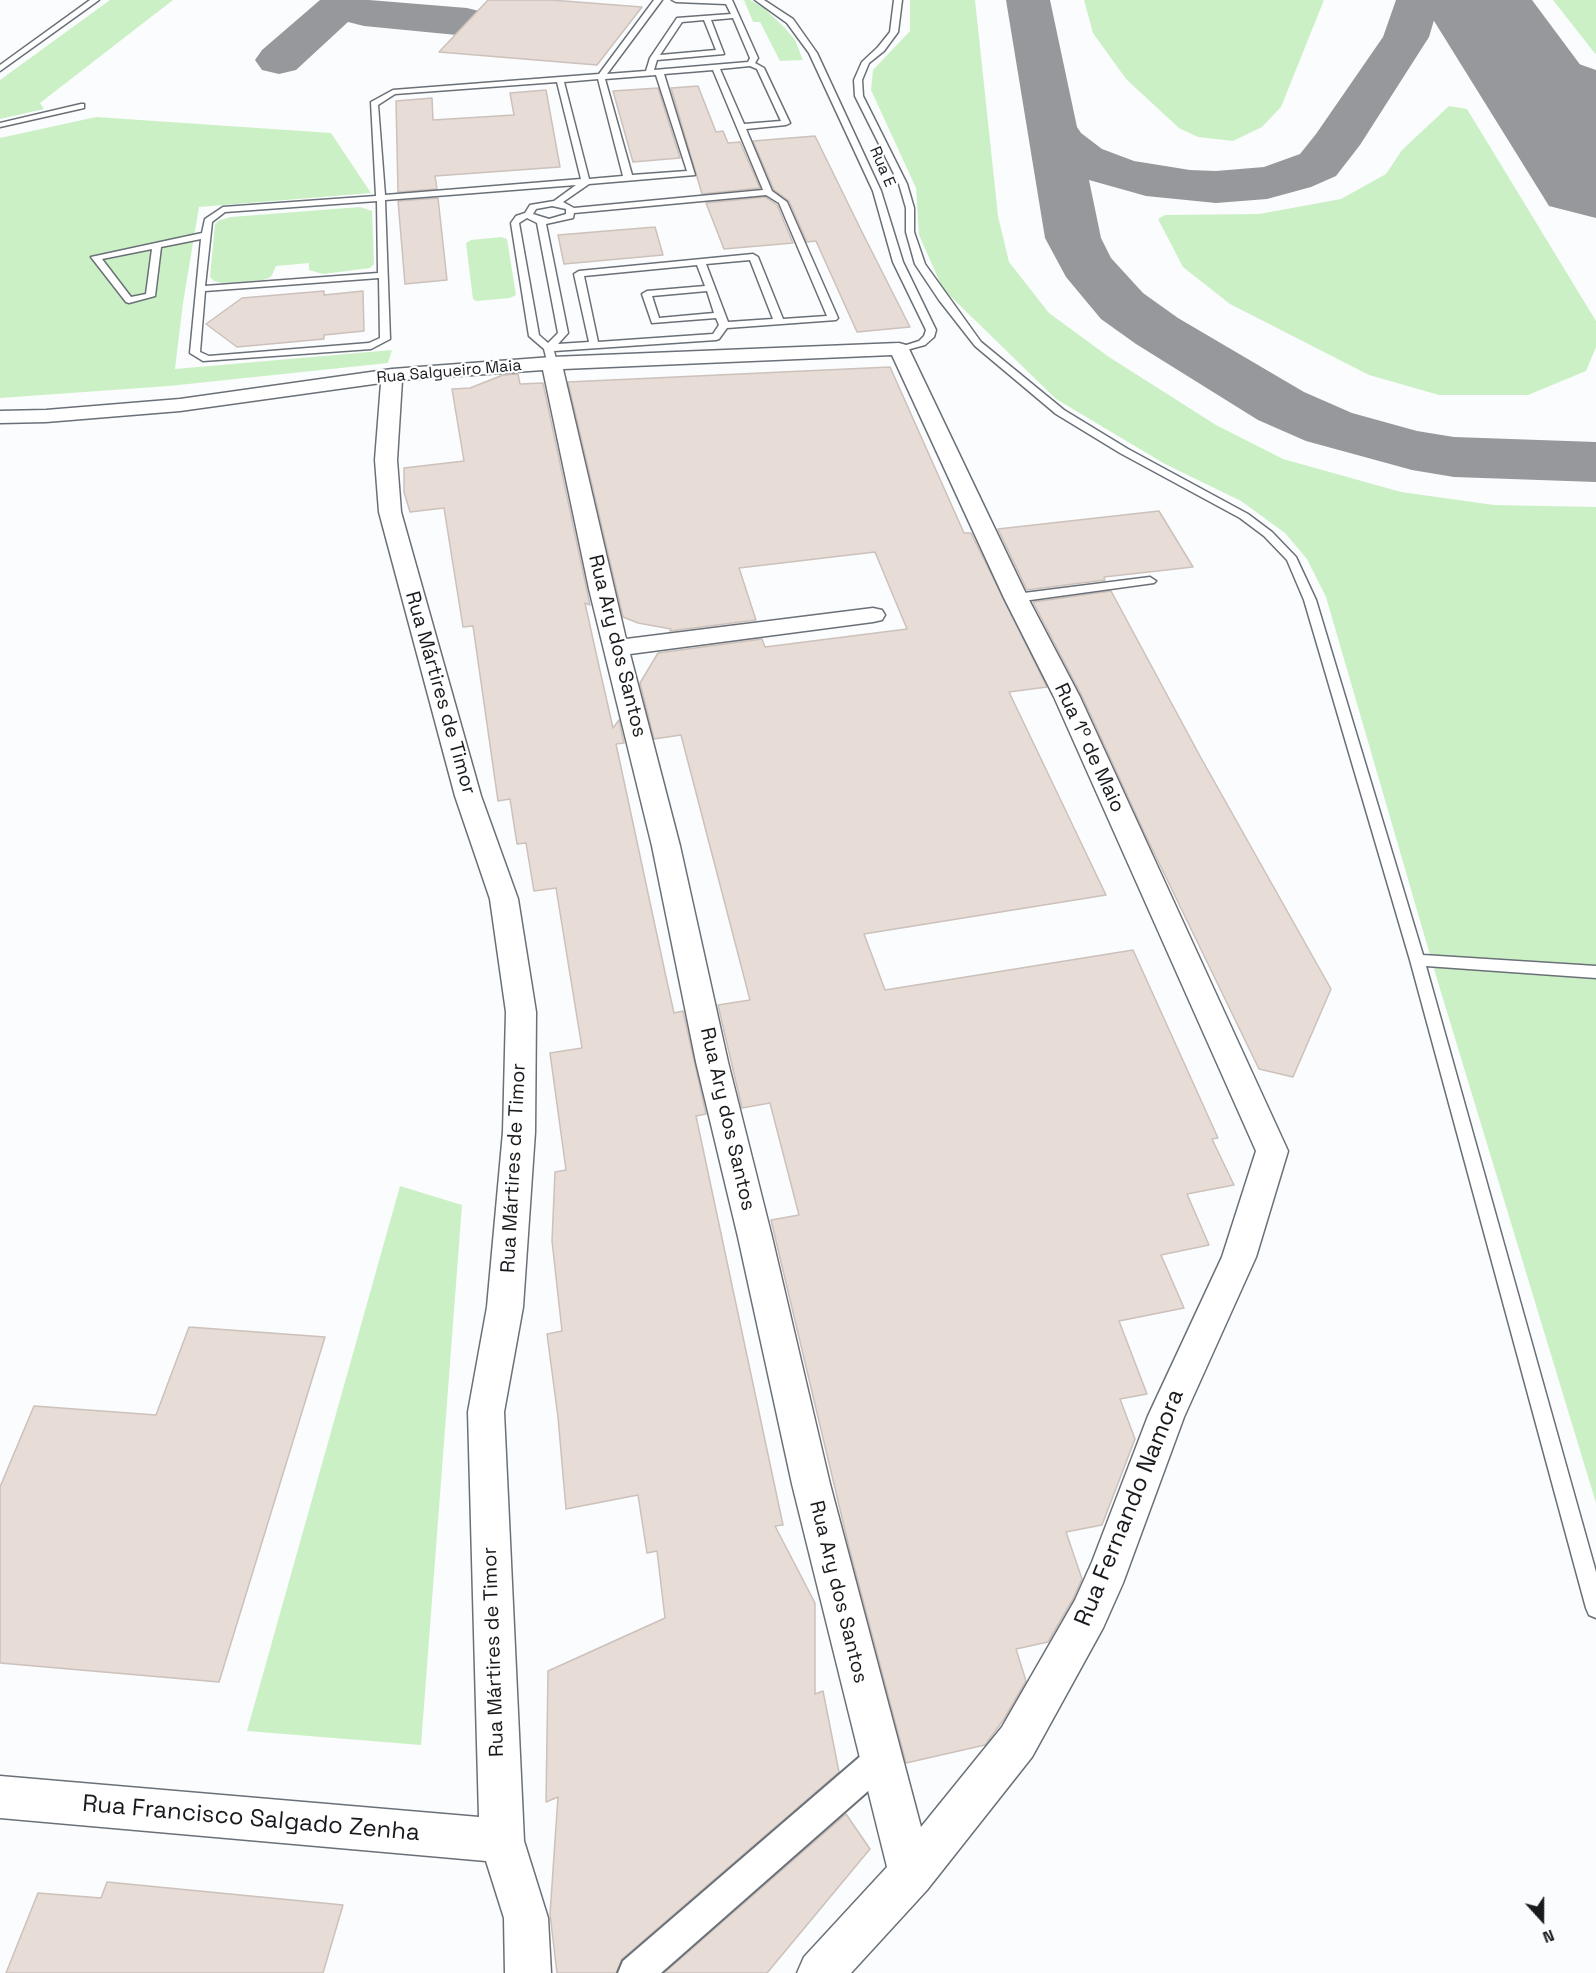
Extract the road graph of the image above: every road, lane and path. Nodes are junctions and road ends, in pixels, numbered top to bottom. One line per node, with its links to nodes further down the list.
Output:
1 (95, 0): 12 (lane)
2 (658, 0): 14 (lane)
3 (676, 0): 6 (lane)
4 (759, 0): 37 (lane, Rua E)
5 (898, 0): 45 (lane)
6 (727, 1): 7 (lane)
7 (735, 16): 8 (lane); 10 (lane)
8 (707, 18): 9 (lane); 9 (lane)
9 (654, 58): 13 (lane)
10 (751, 64): 11 (lane); 18 (lane)
11 (716, 68): 13 (lane); 18 (lane)
12 (0, 69)
13 (654, 73): 14 (lane); 19 (lane)
14 (601, 76): 15 (lane); 19 (lane)
15 (560, 80): 20 (lane); 22 (lane)
16 (81, 106): 17 (lane)
17 (0, 125)
18 (741, 127): 21 (lane)
19 (628, 178): 20 (lane)
20 (586, 182): 22 (lane); 23 (lane)
21 (768, 192): 24 (lane); 34 (lane)
22 (381, 198): 27 (lane); 30 (lane)
23 (557, 203): 24 (lane); 25 (lane)
24 (572, 212): 26 (lane)
25 (528, 215): 26 (lane); 38 (lane)
26 (541, 222): 38 (lane)
27 (207, 234): 28 (lane); 32 (lane)
28 (157, 244): 28 (lane)
29 (701, 262): 31 (lane); 34 (lane); 36 (lane)
30 (384, 274): 32 (lane); 32 (lane)
31 (710, 288): 33 (lane); 33 (lane)
32 (200, 289)
33 (720, 315): 35 (lane)
34 (779, 322): 35 (lane)
35 (724, 325): 36 (lane)
36 (594, 345): 38 (lane)
37 (899, 349): 38 (street, Rua Salgueiro Maia); 42 (street, Rua 1º de Maio)
38 (550, 355): 39 (street, Rua Salgueiro Maia); 44 (street, Rua Ary dos Santos)
39 (392, 375): 40 (street, Rua Salgueiro Maia); 51 (street, Rua Mártires de Timor)
40 (0, 417)
41 (1150, 582): 42 (lane)
42 (1016, 598): 47 (street, Rua 1º de Maio)
43 (873, 615): 44 (street)
44 (616, 648): 49 (street, Rua Ary dos Santos)
45 (1417, 960): 46 (lane); 48 (lane)
46 (1596, 972)
47 (1272, 1151): 52 (street, Rua Fernando Namora)
48 (1596, 1608)
49 (881, 1759): 52 (street, Rua Ary dos Santos); 54 (street)
50 (0, 1797): 51 (street, Rua Francisco Salgado Zenha)
51 (502, 1841): 53 (street, Rua Mártires de Timor)
52 (911, 1874): 55 (street, Rua Fernando Namora)
53 (528, 1973)
54 (635, 1973)
55 (820, 1973)

